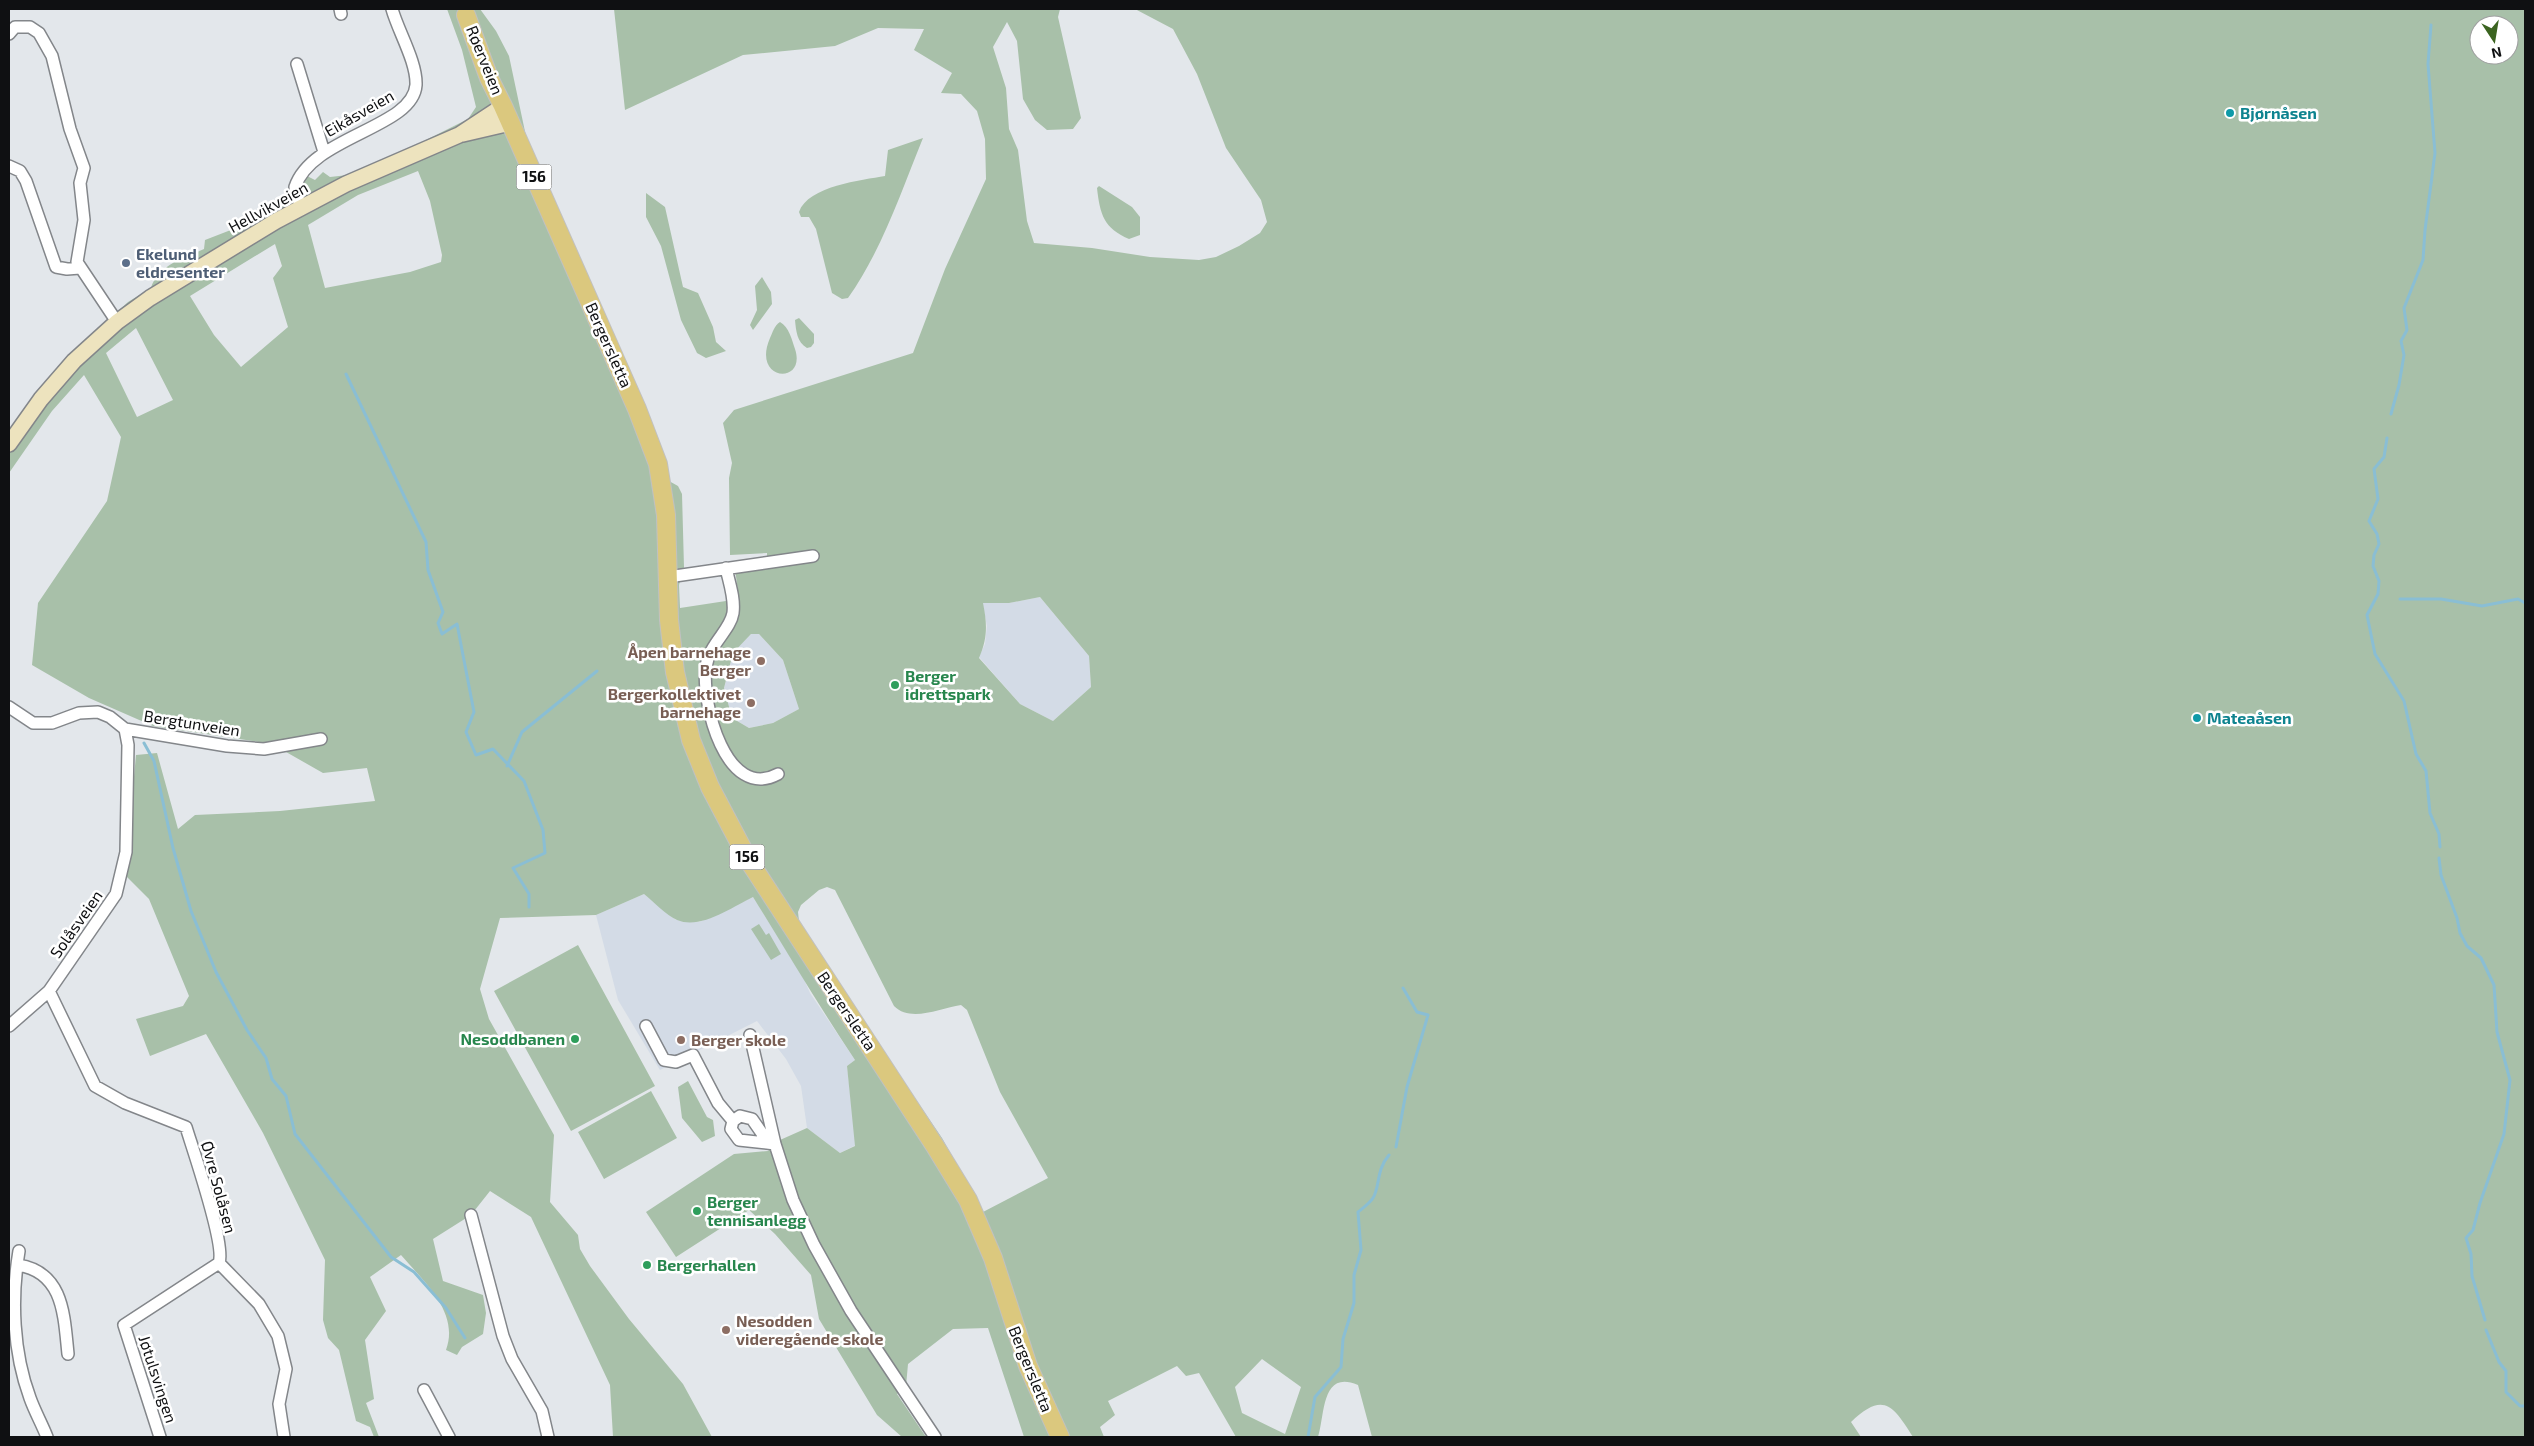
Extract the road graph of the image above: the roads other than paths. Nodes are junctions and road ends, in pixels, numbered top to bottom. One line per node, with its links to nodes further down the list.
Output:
1 (392, 9): 8 (street, Eikåsveien)
2 (465, 12): 5 (main road, Røerveien / 156)
3 (9, 34): 11 (street)
4 (297, 64): 8 (street)
5 (503, 106): 6 (main road, Røerveien / 156); 7 (main road, Hellvikveien)
6 (510, 123): 7 (main road, Hellvikveien); 16 (main road, Bergersletta / 156)
7 (459, 134): 10 (main road, Hellvikveien)
8 (324, 152): 10 (street, Eikåsveien)
9 (9, 166): 11 (street)
10 (304, 206): 12 (main road, Hellvikveien)
11 (80, 268): 12 (street)
12 (117, 322): 13 (main road, Hellvikveien)
13 (9, 444)
14 (814, 556): 15 (street)
15 (726, 568): 16 (street); 20 (street)
16 (668, 576): 39 (main road, Bergersletta / 156)
17 (9, 708): 18 (street, Bergtunveien)
18 (125, 729): 19 (street, Bergtunveien); 21 (street, Solåsveien)
19 (321, 739)
20 (778, 774)
21 (48, 991): 22 (street, Solåsveien); 29 (street, Øvre Solåsen)
22 (9, 1026)
23 (646, 1026): 25 (street)
24 (750, 1035): 26 (street)
25 (734, 1121): 26 (street); 26 (street)
26 (771, 1143): 38 (street)
27 (471, 1215): 37 (street)
28 (19, 1251): 30 (street)
29 (219, 1263): 34 (street, Jøtulsvingen); 35 (street)
30 (18, 1265): 31 (street); 33 (street)
31 (68, 1354)
32 (424, 1390): 36 (street)
33 (47, 1437)
34 (160, 1437)
35 (284, 1437)
36 (449, 1437)
37 (548, 1437)
38 (935, 1437)
39 (1060, 1437)

